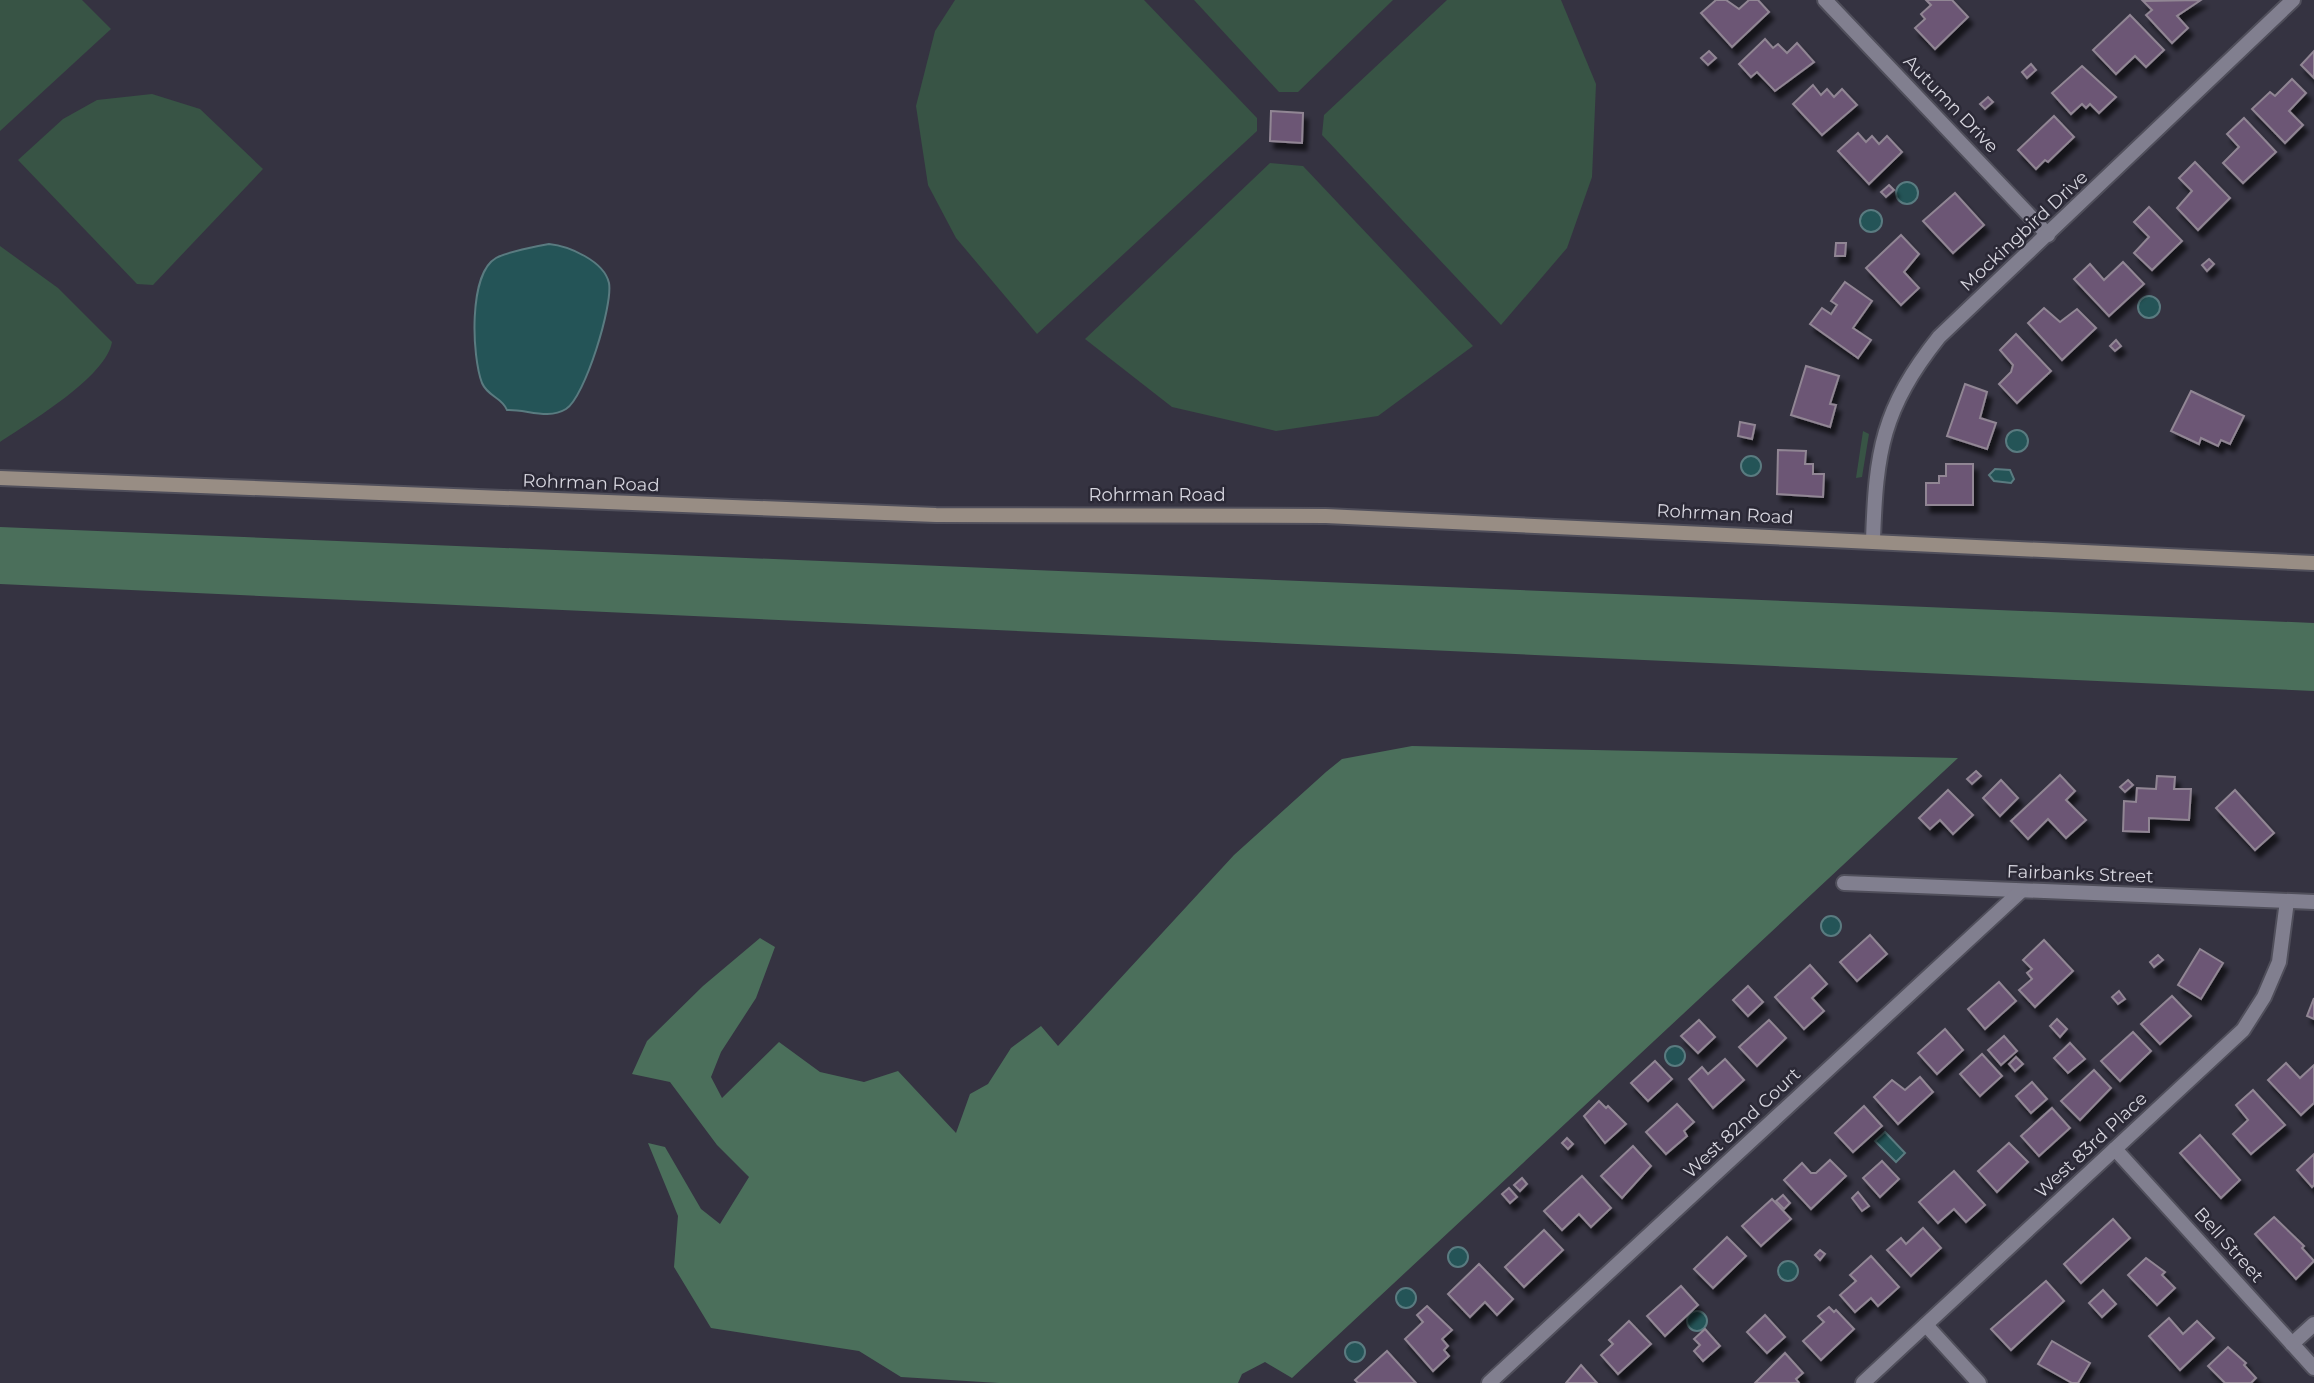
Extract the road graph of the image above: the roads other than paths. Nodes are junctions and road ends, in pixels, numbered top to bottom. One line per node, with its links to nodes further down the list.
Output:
1 (2293, 0): 3 (street, Mockingbird Drive)
2 (1833, 3): 3 (street, Autumn Drive)
3 (2048, 235): 5 (street, Mockingbird Drive)
4 (0, 478): 5 (street, Rohrman Road)
5 (1873, 540): 6 (street, Rohrman Road)
6 (2314, 563)
7 (1844, 883): 8 (street, Fairbanks Street)
8 (2021, 891): 9 (street, Fairbanks Street); 16 (street, West 82nd Court)
9 (2287, 901): 10 (street, Fairbanks Street); 11 (street, West 83rd Place)
10 (2314, 902)
11 (2115, 1149): 13 (street, West 83rd Place); 14 (street, Bell Street)
12 (2314, 1324): 14 (street)
13 (1926, 1325): 17 (street, West 83rd Place); 18 (street)
14 (2292, 1344): 15 (street, Bell Street)
15 (2314, 1368)
16 (1489, 1383)
17 (1863, 1383)
18 (1979, 1383)

